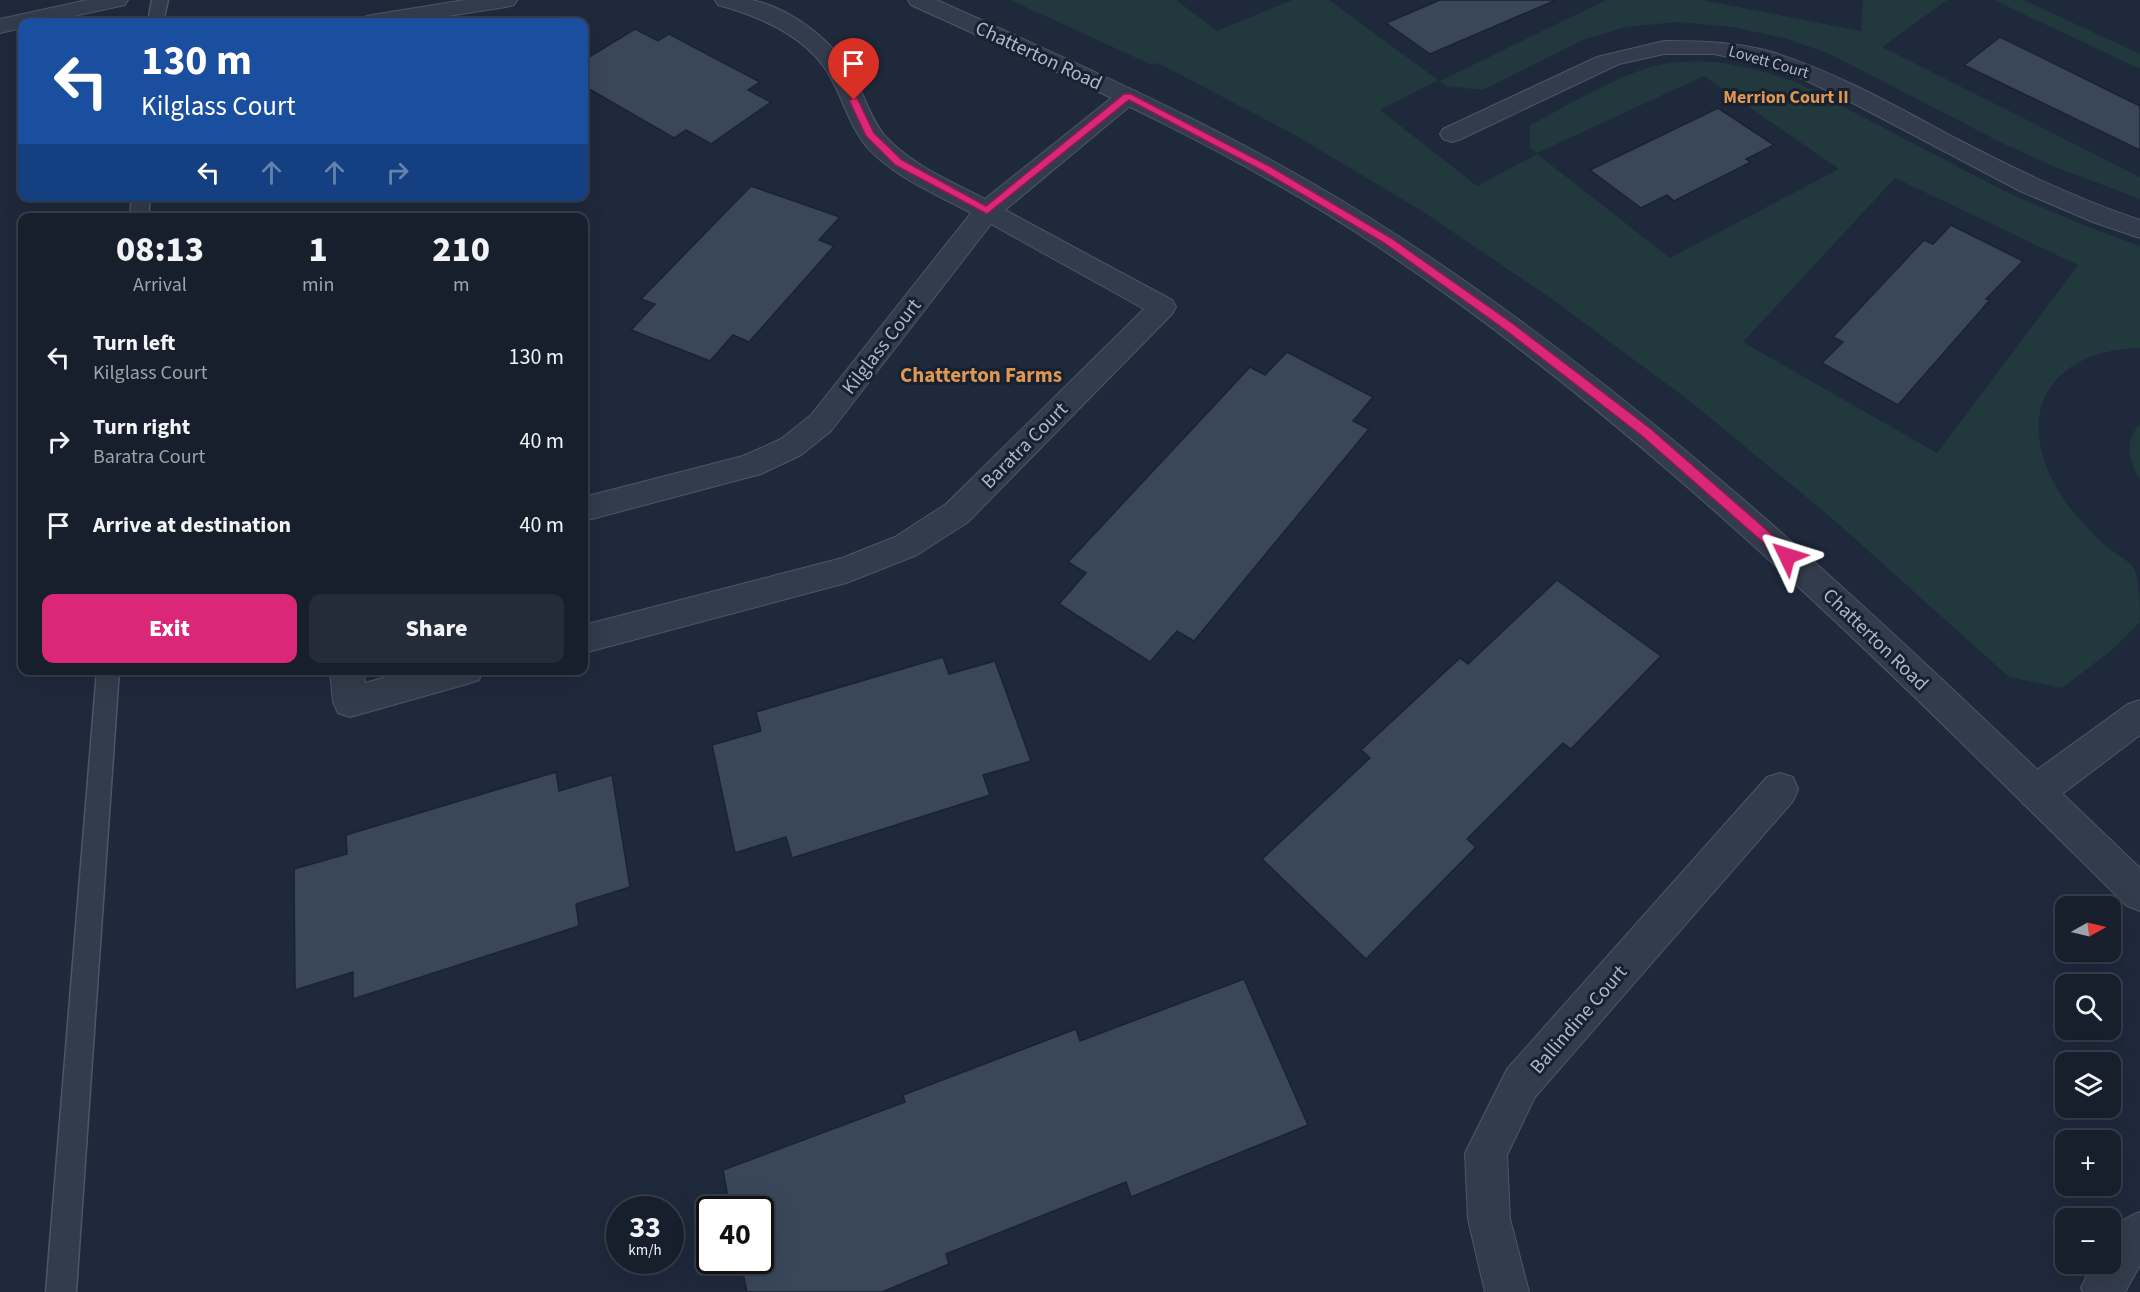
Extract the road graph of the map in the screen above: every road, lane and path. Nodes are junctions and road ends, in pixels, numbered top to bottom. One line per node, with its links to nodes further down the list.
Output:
1 (117, 0): 6 (street)
2 (160, 0): 7 (lane)
3 (506, 0): 8 (street)
4 (726, 0): 13 (street, Baratra Court)
5 (919, 0): 11 (street, Chatterton Road)
6 (36, 18)
7 (157, 18)
8 (396, 18)
9 (18, 22): 10 (street)
10 (0, 26)
11 (1128, 96): 13 (street, Kilglass Court); 22 (street, Chatterton Road)
12 (1452, 134): 14 (street, Lovett Court)
13 (987, 211): 15 (street, Kilglass Court); 16 (street, Baratra Court)
14 (2140, 229)
15 (588, 508)
16 (588, 638)
17 (108, 675): 26 (lane)
18 (347, 675): 19 (street)
19 (449, 675)
20 (2140, 715): 22 (street)
21 (1780, 789): 27 (street, Ballindine Court)
22 (2036, 792): 23 (street, Chatterton Road)
23 (2140, 893)
24 (2140, 1233): 25 (street)
25 (2102, 1291)
26 (61, 1292)
27 (1507, 1292)

